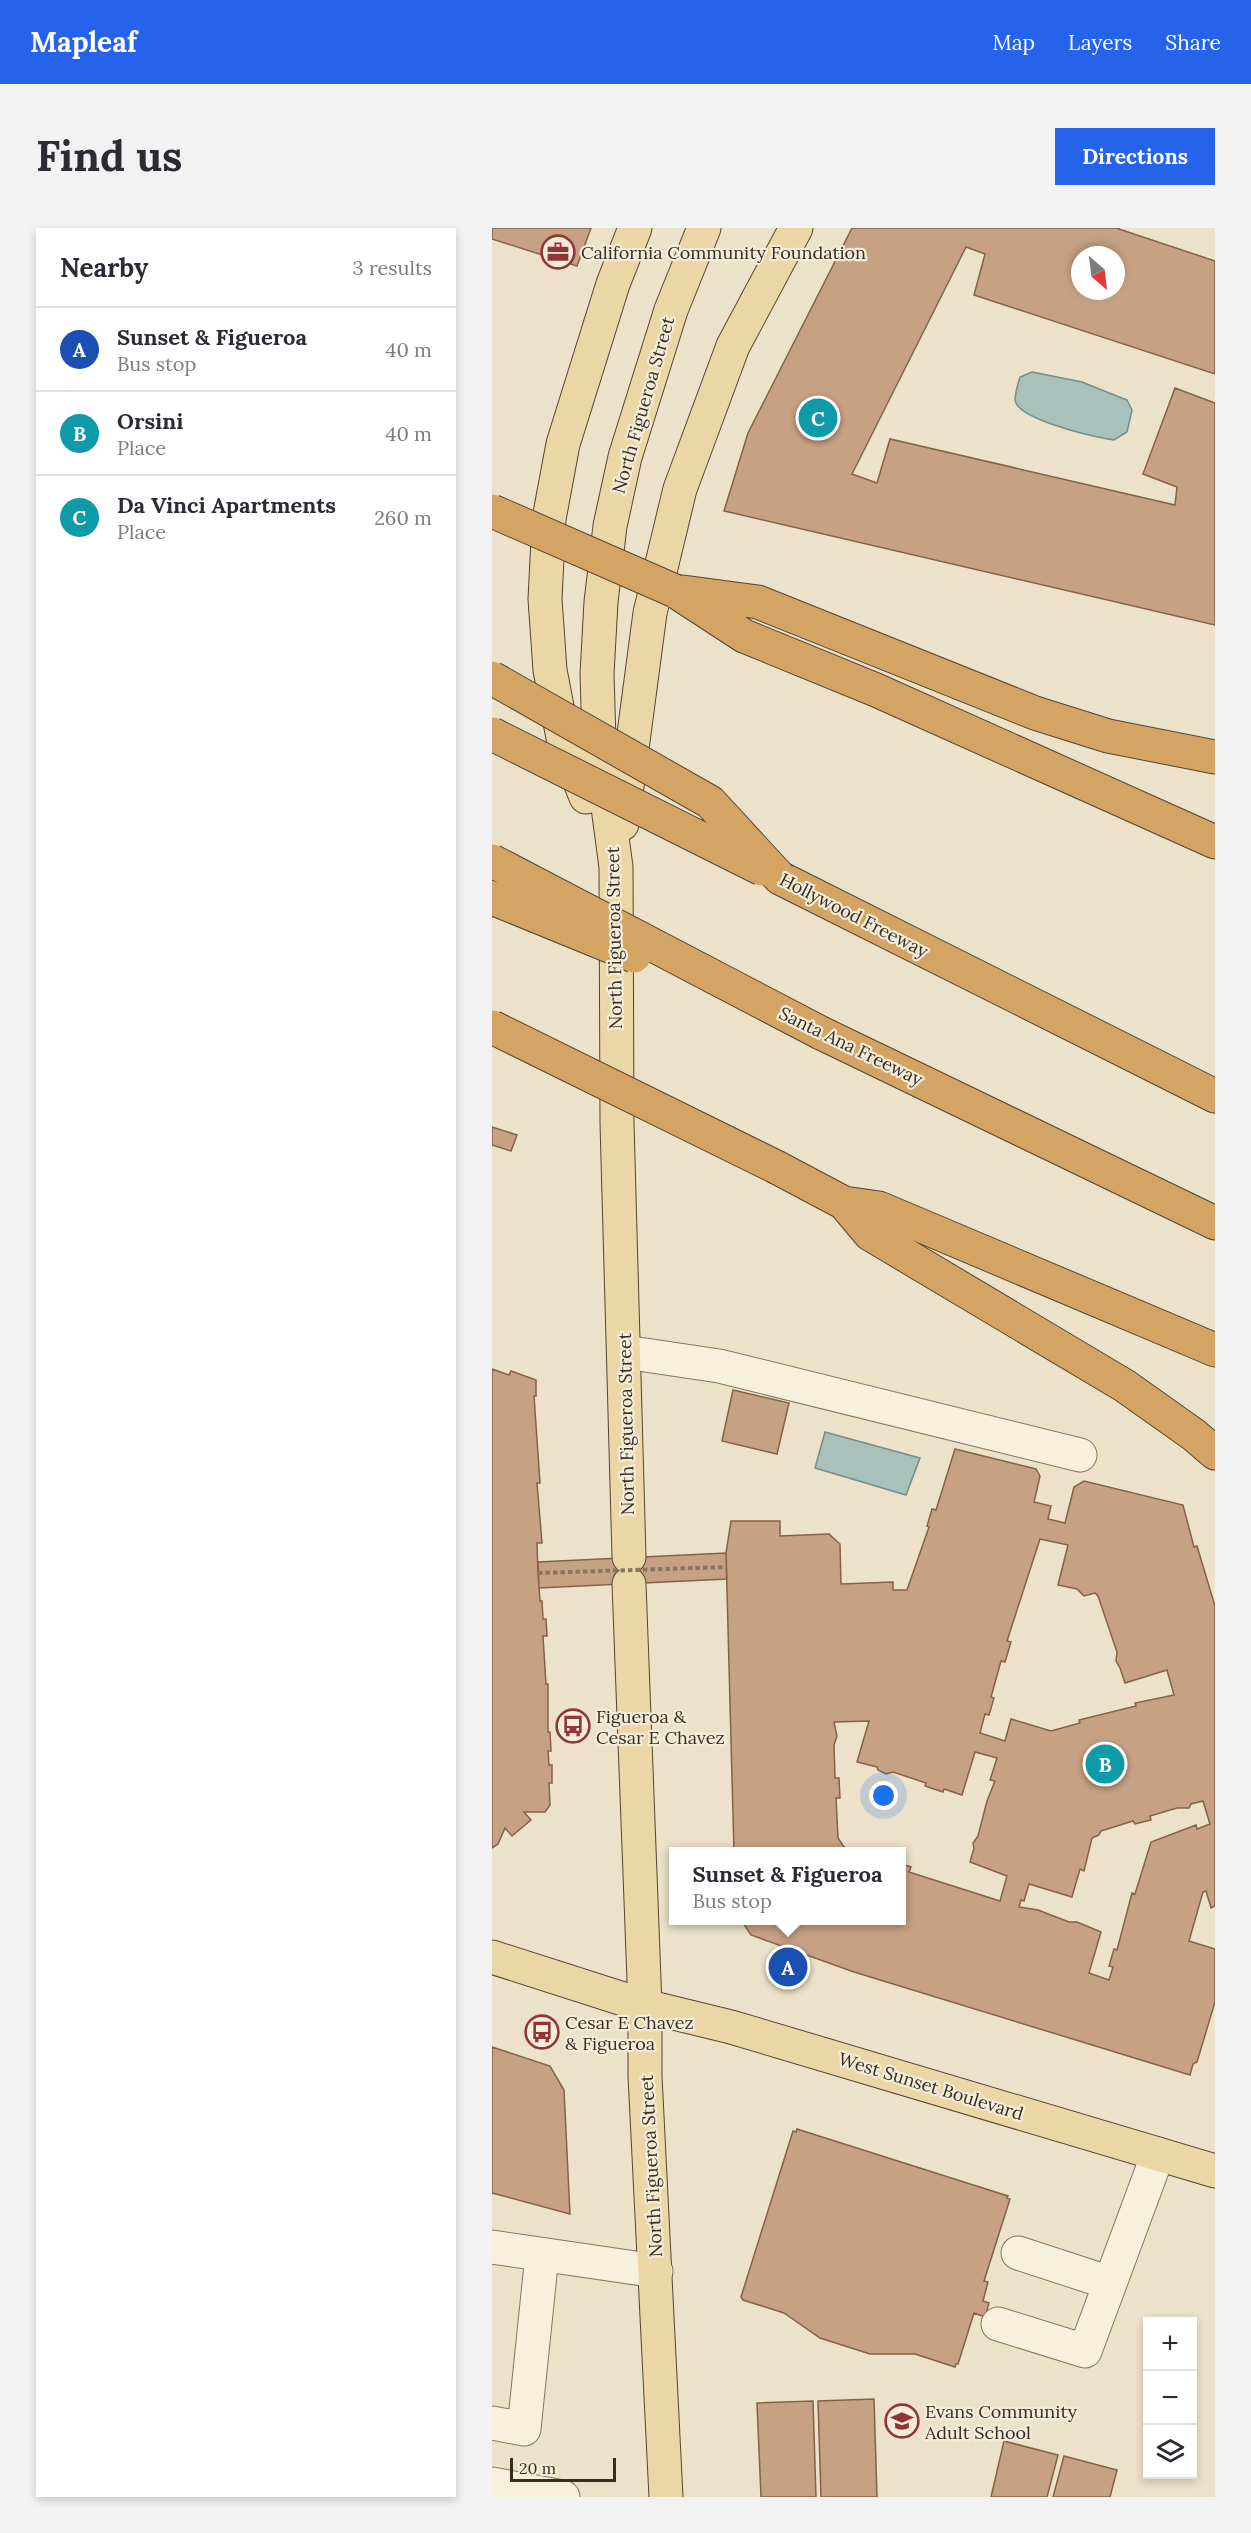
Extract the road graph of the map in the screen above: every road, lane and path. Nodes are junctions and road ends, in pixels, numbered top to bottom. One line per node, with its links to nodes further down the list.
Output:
1 (635, 228): 11 (main road)
2 (704, 228): 11 (main road, North Figueroa Street)
3 (796, 228): 11 (main road)
4 (492, 511): 5 (highway, bridge)
5 (675, 591): 8 (highway); 9 (highway)
6 (492, 678): 12 (highway, bridge)
7 (492, 734): 12 (highway, Hollywood Freeway, bridge)
8 (1215, 757)
9 (1215, 842)
10 (492, 861): 15 (highway, Santa Ana Freeway, bridge)
11 (616, 867): 20 (main road, North Figueroa Street)
12 (780, 878): 16 (highway, Hollywood Freeway)
13 (492, 898): 15 (highway, bridge)
14 (492, 1027): 17 (highway, bridge)
15 (821, 1033): 18 (highway, Santa Ana Freeway)
16 (1215, 1096)
17 (844, 1203): 19 (highway); 21 (highway)
18 (1215, 1223)
19 (1215, 1350)
20 (625, 1352): 22 (street); 26 (main road, North Figueroa Street)
21 (1215, 1453)
22 (1080, 1455)
23 (727, 1567): 24 (path, bridge)
24 (538, 1573)
25 (492, 1957): 26 (main road, West Sunset Boulevard)
26 (645, 2006): 27 (main road, West Sunset Boulevard); 32 (main road, North Figueroa Street)
27 (1158, 2154): 28 (main road, West Sunset Boulevard); 33 (street)
28 (1215, 2171)
29 (492, 2247): 31 (street)
30 (1018, 2253): 33 (street)
31 (543, 2255): 32 (street); 35 (street)
32 (656, 2271): 38 (main road, North Figueroa Street)
33 (1110, 2283): 34 (street)
34 (998, 2324)
35 (492, 2422)
36 (492, 2484): 37 (street)
37 (563, 2497)
38 (666, 2497)

